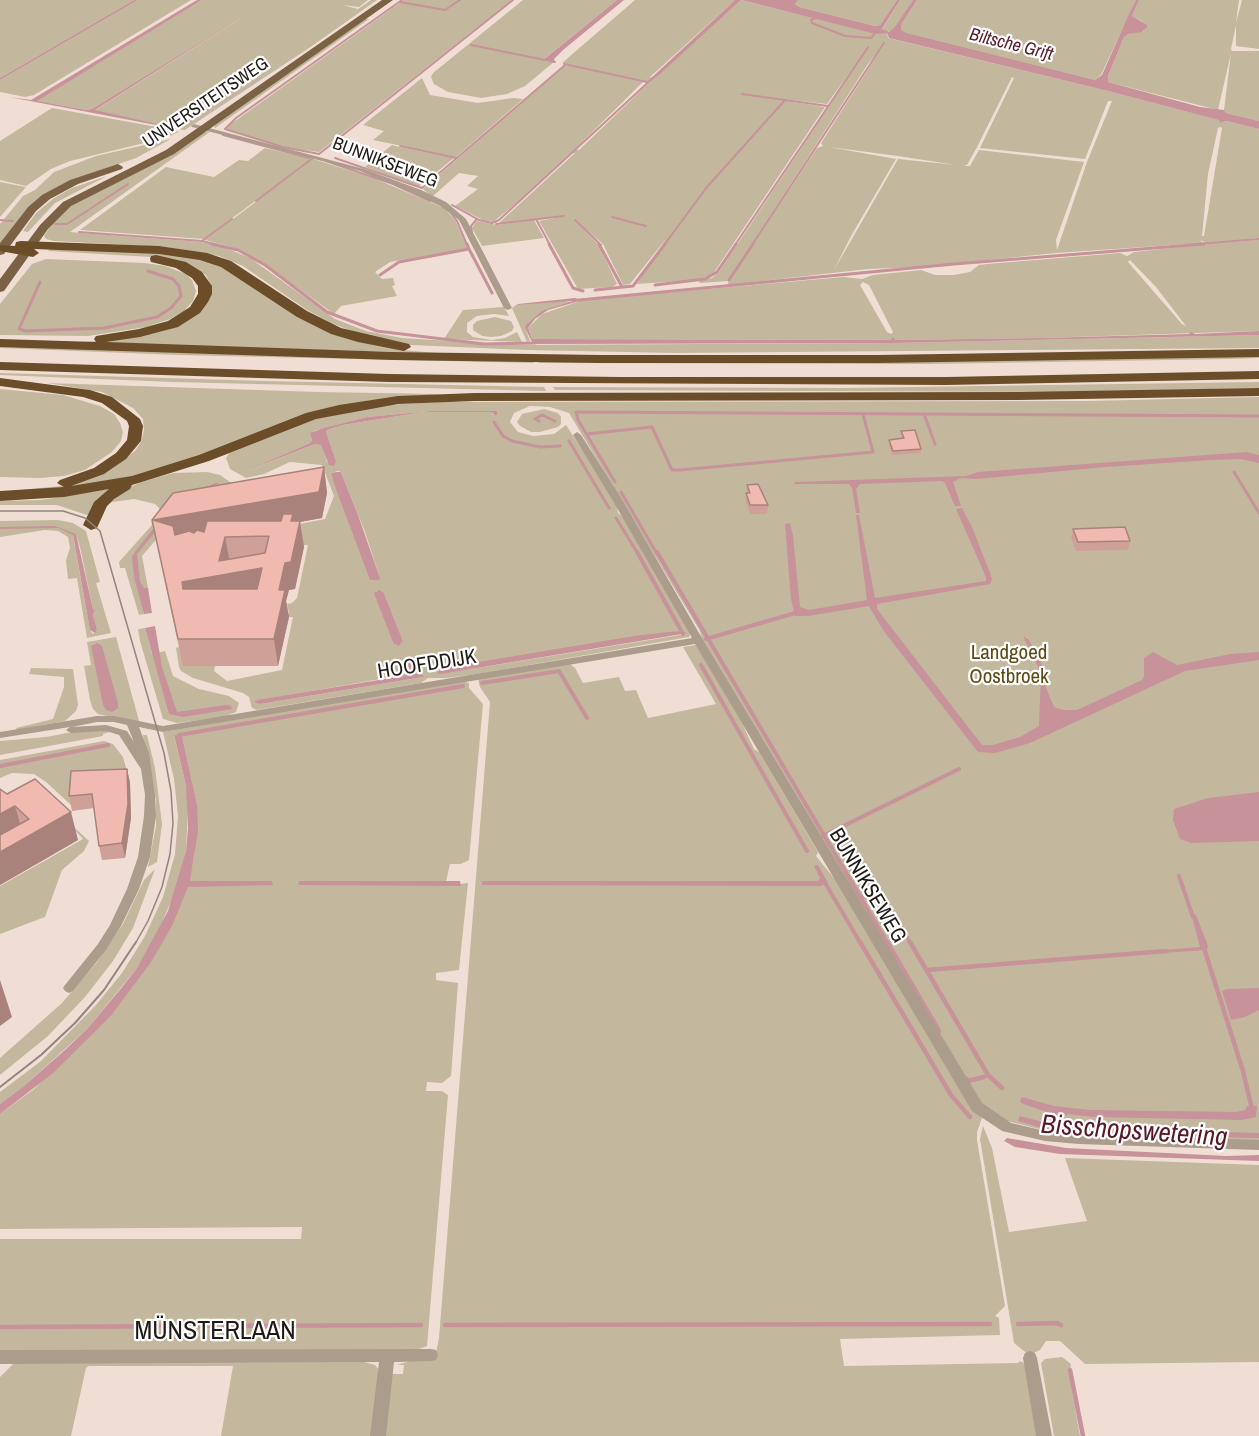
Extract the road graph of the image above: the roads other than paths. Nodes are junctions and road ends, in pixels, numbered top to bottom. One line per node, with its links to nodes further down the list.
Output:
1 (379, 0): 3 (main road, UNIVERSITEITSWEG)
2 (388, 0): 3 (main road, UNIVERSITEITSWEG)
3 (200, 127): 4 (main road, UNIVERSITEITSWEG); 5 (main road, UNIVERSITEITSWEG); 7 (street, BUNNIKSEWEG)
4 (26, 247): 5 (highway); 6 (main road, UNIVERSITEITSWEG); 8 (highway); 11 (highway)
5 (1, 250)
6 (0, 288)
7 (508, 308)
8 (0, 341): 11 (highway)
9 (1259, 353): 11 (highway)
10 (0, 355): 12 (highway)
11 (601, 359)
12 (1259, 365)
13 (0, 366): 14 (highway)
14 (1259, 375)
15 (0, 380): 17 (highway); 20 (highway)
16 (1259, 392): 17 (highway)
17 (683, 395): 19 (highway)
18 (577, 435): 23 (street, BUNNIKSEWEG)
19 (134, 480): 21 (highway); 22 (highway)
20 (0, 487)
21 (0, 496)
22 (91, 525)
23 (698, 640): 24 (street, HOOFDDIJK); 28 (street, BUNNIKSEWEG)
24 (137, 732): 25 (street); 26 (street)
25 (2, 736): 26 (street)
26 (144, 766): 27 (street)
27 (69, 988)
28 (1259, 1145)
29 (431, 1355): 30 (street, MÜNSTERLAAN)
30 (387, 1356): 31 (street, MÜNSTERLAAN); 33 (street)
31 (0, 1357)
32 (1030, 1358): 34 (street)
33 (378, 1436)
34 (1044, 1436)

